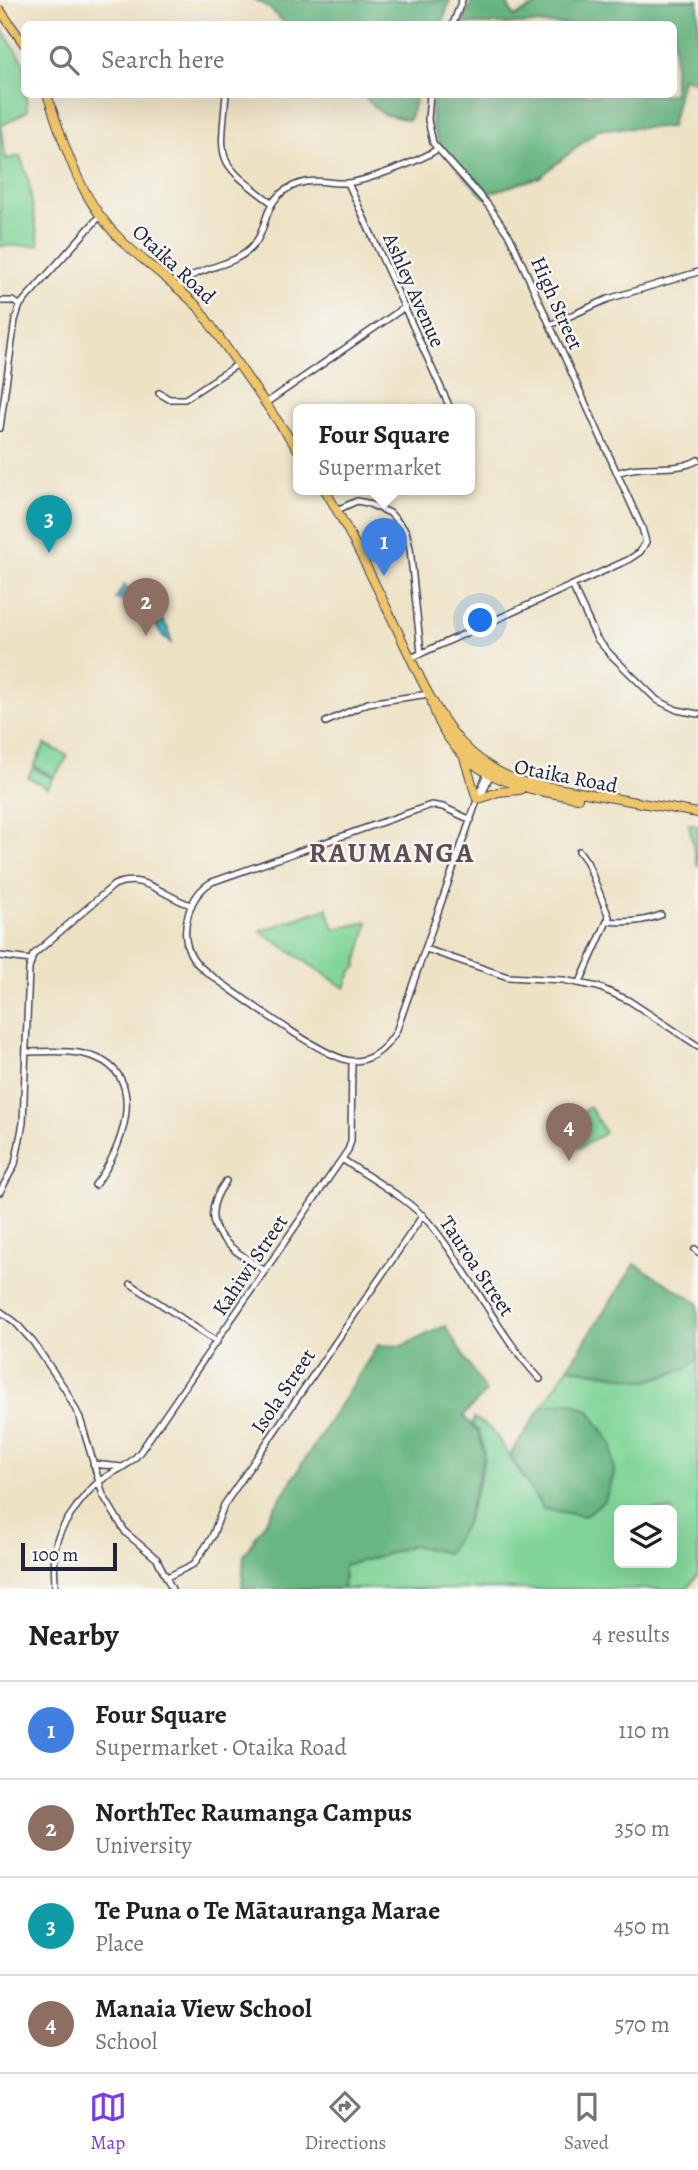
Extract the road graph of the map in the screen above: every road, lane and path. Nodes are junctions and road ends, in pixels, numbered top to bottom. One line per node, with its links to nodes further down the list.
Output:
1 (462, 0): 4 (street)
2 (0, 10): 5 (highway)
3 (0, 16): 5 (highway)
4 (454, 21)
5 (10, 23): 6 (highway)
6 (21, 40)
7 (48, 98): 13 (highway, Otaika Road)
8 (226, 98): 12 (street)
9 (430, 98): 10 (street, High Street)
10 (437, 149): 11 (street); 19 (street, High Street)
11 (348, 183): 12 (street); 18 (street, Ashley Avenue)
12 (272, 203): 15 (street)
13 (100, 216): 15 (highway, Otaika Road); 17 (street)
14 (698, 272): 19 (street)
15 (178, 287): 20 (highway, Otaika Road)
16 (0, 300): 17 (street)
17 (20, 305): 24 (street)
18 (405, 307): 22 (street); 23 (street, Ashley Avenue)
19 (550, 325): 27 (street, High Street)
20 (239, 363): 21 (street); 22 (highway, Otaika Road)
21 (159, 393)
22 (266, 403): 25 (highway, Otaika Road)
23 (448, 404)
24 (0, 428)
25 (293, 443)
26 (698, 460): 27 (street)
27 (617, 473): 30 (street, High Street)
28 (328, 495): 29 (highway, Otaika Road)
29 (337, 510): 31 (street); 32 (highway, Otaika Road)
30 (572, 585): 31 (street); 34 (street)
31 (421, 653): 32 (street)
32 (411, 658): 33 (highway, Otaika Road)
33 (429, 694): 35 (street); 36 (highway, Otaika Road); 37 (highway, Otaika Road)
34 (698, 714)
35 (326, 722)
36 (462, 753): 37 (highway, Otaika Road); 39 (highway)
37 (490, 772): 38 (highway, Otaika Road); 39 (street); 40 (highway, Otaika Road)
38 (530, 790): 39 (highway); 41 (highway, Otaika Road)
39 (478, 801): 42 (street)
40 (698, 813)
41 (698, 818)
42 (471, 820): 44 (street); 47 (street)
43 (579, 851): 46 (street)
44 (191, 905): 49 (street); 53 (street)
45 (661, 915): 46 (street)
46 (608, 921): 50 (street)
47 (426, 949): 50 (street); 53 (street)
48 (0, 956): 49 (street)
49 (31, 960): 52 (street)
50 (580, 982): 51 (street)
51 (698, 1046)
52 (26, 1052): 56 (street); 57 (street)
53 (352, 1061): 54 (street, Kahiwi Street)
54 (342, 1159): 58 (street, Tauroa Street); 59 (street, Kahiwi Street)
55 (226, 1181): 59 (street)
56 (95, 1185)
57 (0, 1192)
58 (423, 1215): 63 (street, Tauroa Street); 67 (street, Isola Street)
59 (265, 1271): 62 (street, Kahiwi Street)
60 (131, 1284): 62 (street)
61 (0, 1311): 64 (street)
62 (217, 1342): 65 (street, Kahiwi Street)
63 (540, 1379)
64 (93, 1464): 65 (street); 66 (street)
65 (122, 1467): 66 (street, Kahiwi Street)
66 (98, 1482): 67 (street); 68 (street)
67 (167, 1577): 69 (street)
68 (55, 1589)
69 (172, 1589)

